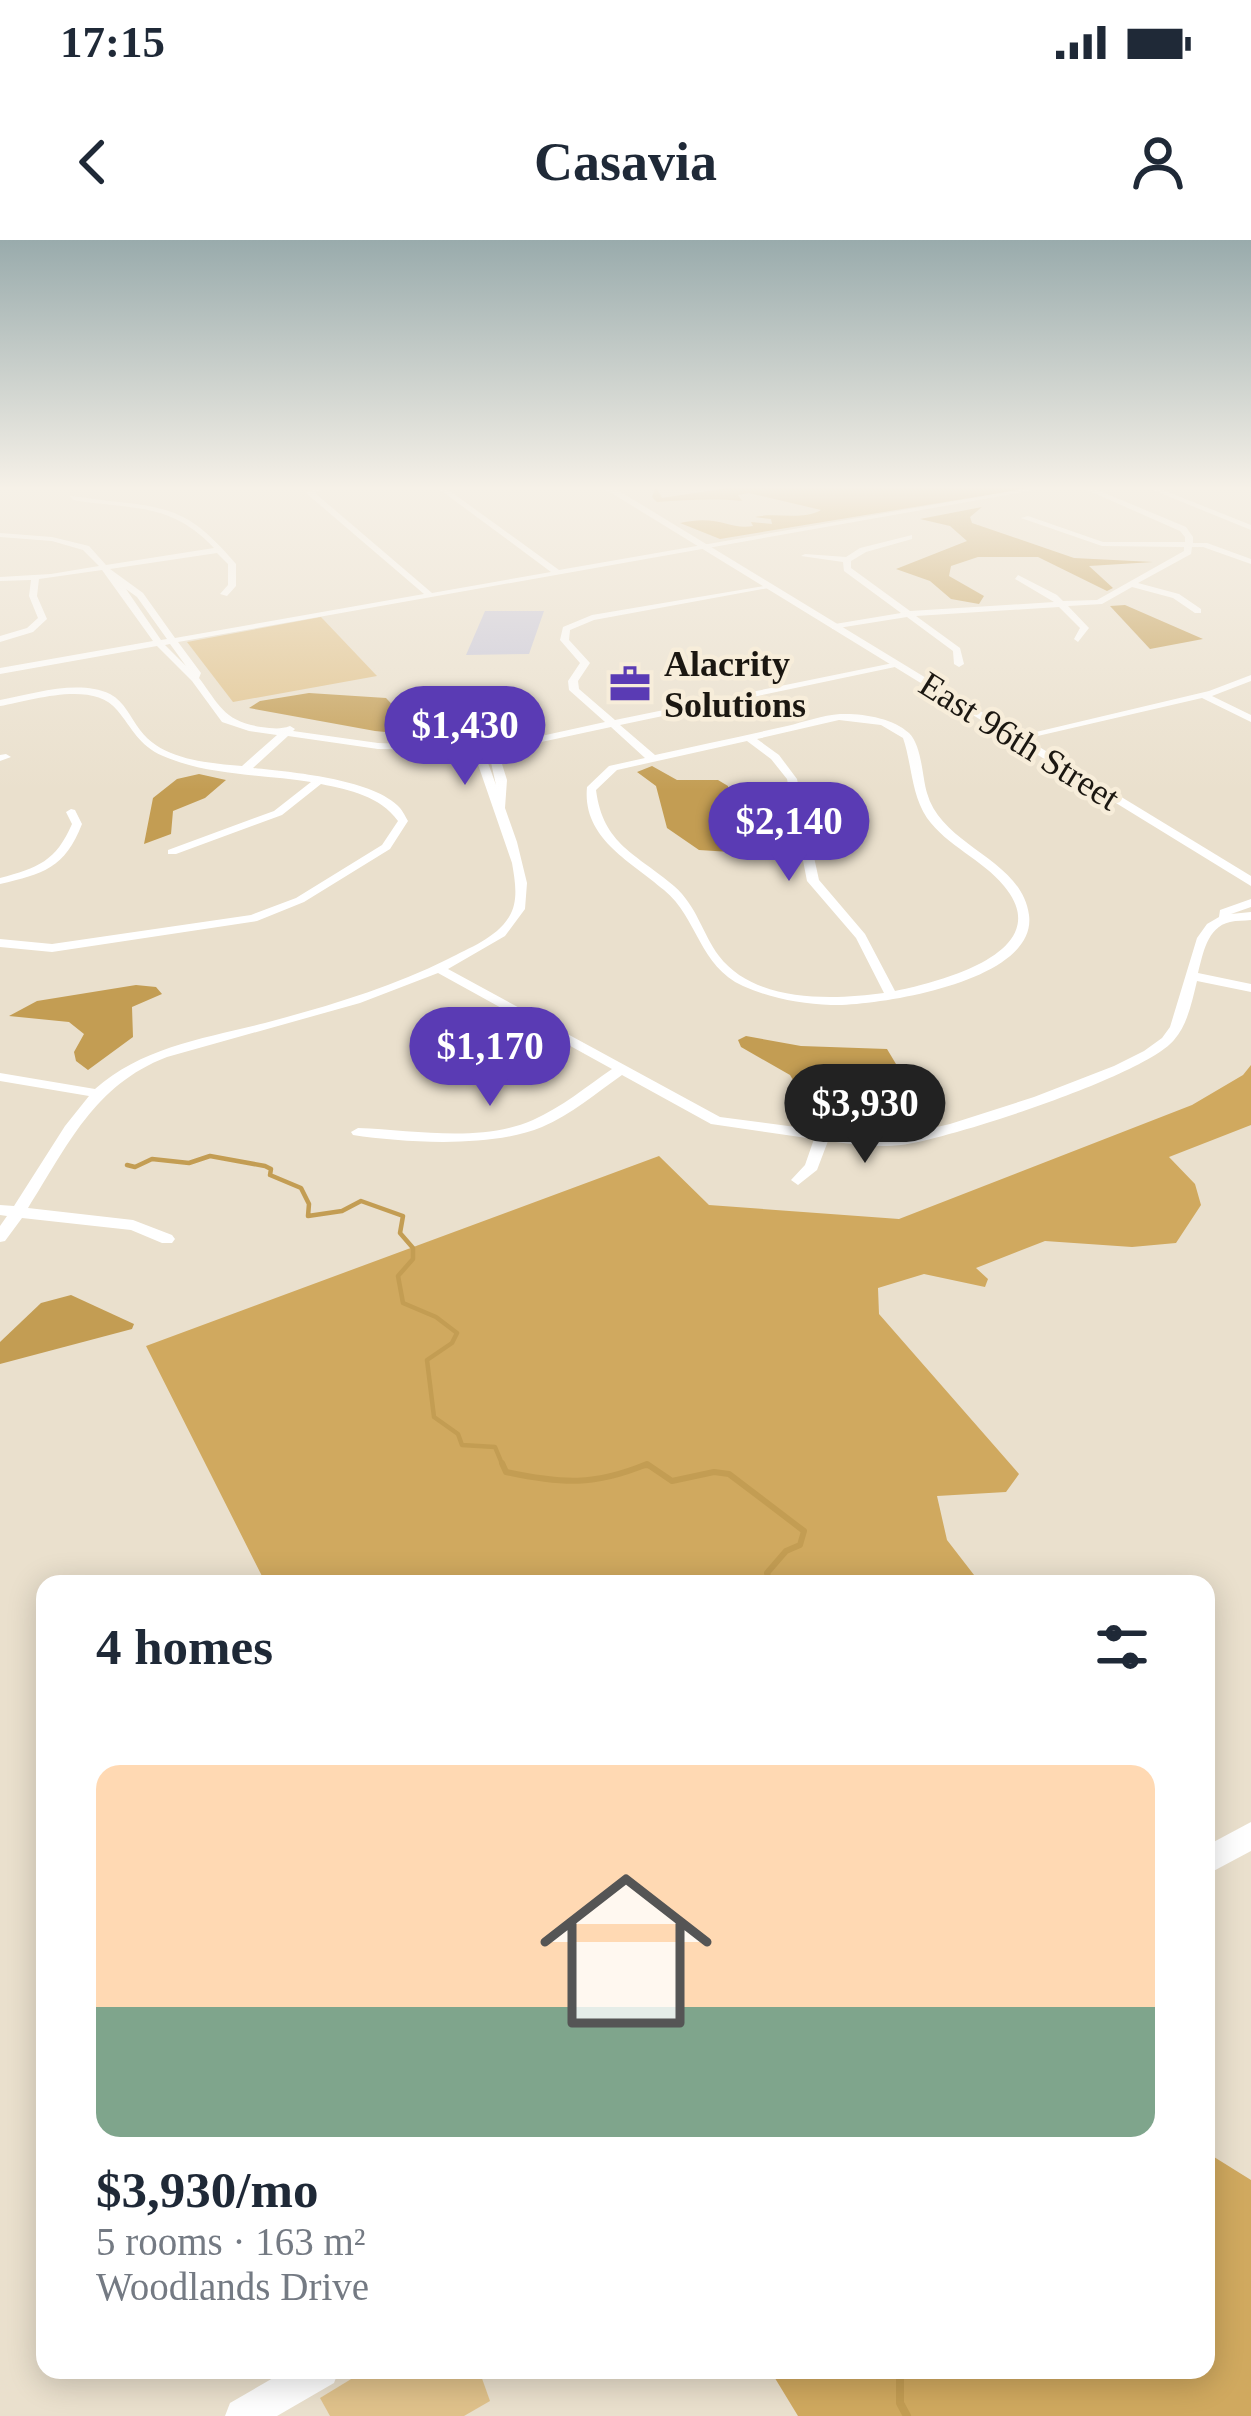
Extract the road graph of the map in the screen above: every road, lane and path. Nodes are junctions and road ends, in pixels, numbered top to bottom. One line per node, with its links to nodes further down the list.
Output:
1 (33, 588): 19 (street)
2 (120, 588): 22 (street)
3 (129, 588): 21 (street)
4 (230, 588): 13 (street)
5 (421, 588): 14 (street)
6 (478, 588): 14 (street)
7 (753, 588): 31 (street)
8 (771, 588): 18 (main road, East 96th Street)
9 (870, 588): 17 (street)
10 (1035, 588): 15 (street)
11 (1126, 588): 15 (street)
12 (1144, 588): 16 (street)
13 (224, 594)
14 (431, 596): 21 (street)
15 (1064, 605): 17 (street); 20 (street)
16 (1198, 611)
17 (906, 614): 18 (street); 24 (street)
18 (835, 627): 23 (main road, East 96th Street)
19 (0, 639)
20 (1078, 639)
21 (174, 641): 22 (street); 27 (street)
22 (159, 644): 25 (street); 27 (street)
23 (888, 660): 31 (street); 34 (main road, East 96th Street)
24 (959, 664)
25 (0, 671)
26 (1251, 678): 28 (street)
27 (195, 679): 32 (street)
28 (1204, 694): 30 (street); 34 (street)
29 (0, 703): 38 (street)
30 (1251, 719)
31 (608, 721): 35 (street); 37 (street)
32 (287, 731): 36 (street); 38 (street)
33 (747, 736): 37 (street); 52 (street); 52 (street)
34 (1021, 741): 44 (main road, East 96th Street)
35 (491, 743): 36 (street); 40 (street)
36 (476, 745): 40 (street)
37 (652, 758): 52 (street)
38 (243, 770): 39 (street)
39 (317, 782): 42 (street); 48 (street)
40 (500, 807): 49 (street)
41 (71, 812): 43 (street)
42 (172, 852)
43 (0, 881)
44 (1251, 882)
45 (1251, 903): 47 (street)
46 (1251, 916): 47 (street)
47 (1225, 919): 50 (street)
48 (0, 944)
49 (440, 969): 53 (street); 55 (street)
50 (1193, 976): 51 (street); 57 (street)
51 (1251, 988)
52 (892, 997)
53 (620, 1070): 56 (street); 57 (street)
54 (0, 1077): 55 (street)
55 (99, 1094): 60 (street)
56 (358, 1132)
57 (822, 1136): 58 (street)
58 (798, 1180)
59 (0, 1210): 60 (street)
60 (19, 1212): 61 (street); 62 (street)
61 (0, 1237)
62 (167, 1239)
63 (1251, 1836): 64 (main road)
64 (1215, 1856)
65 (306, 2379): 66 (main road)
66 (243, 2416)

